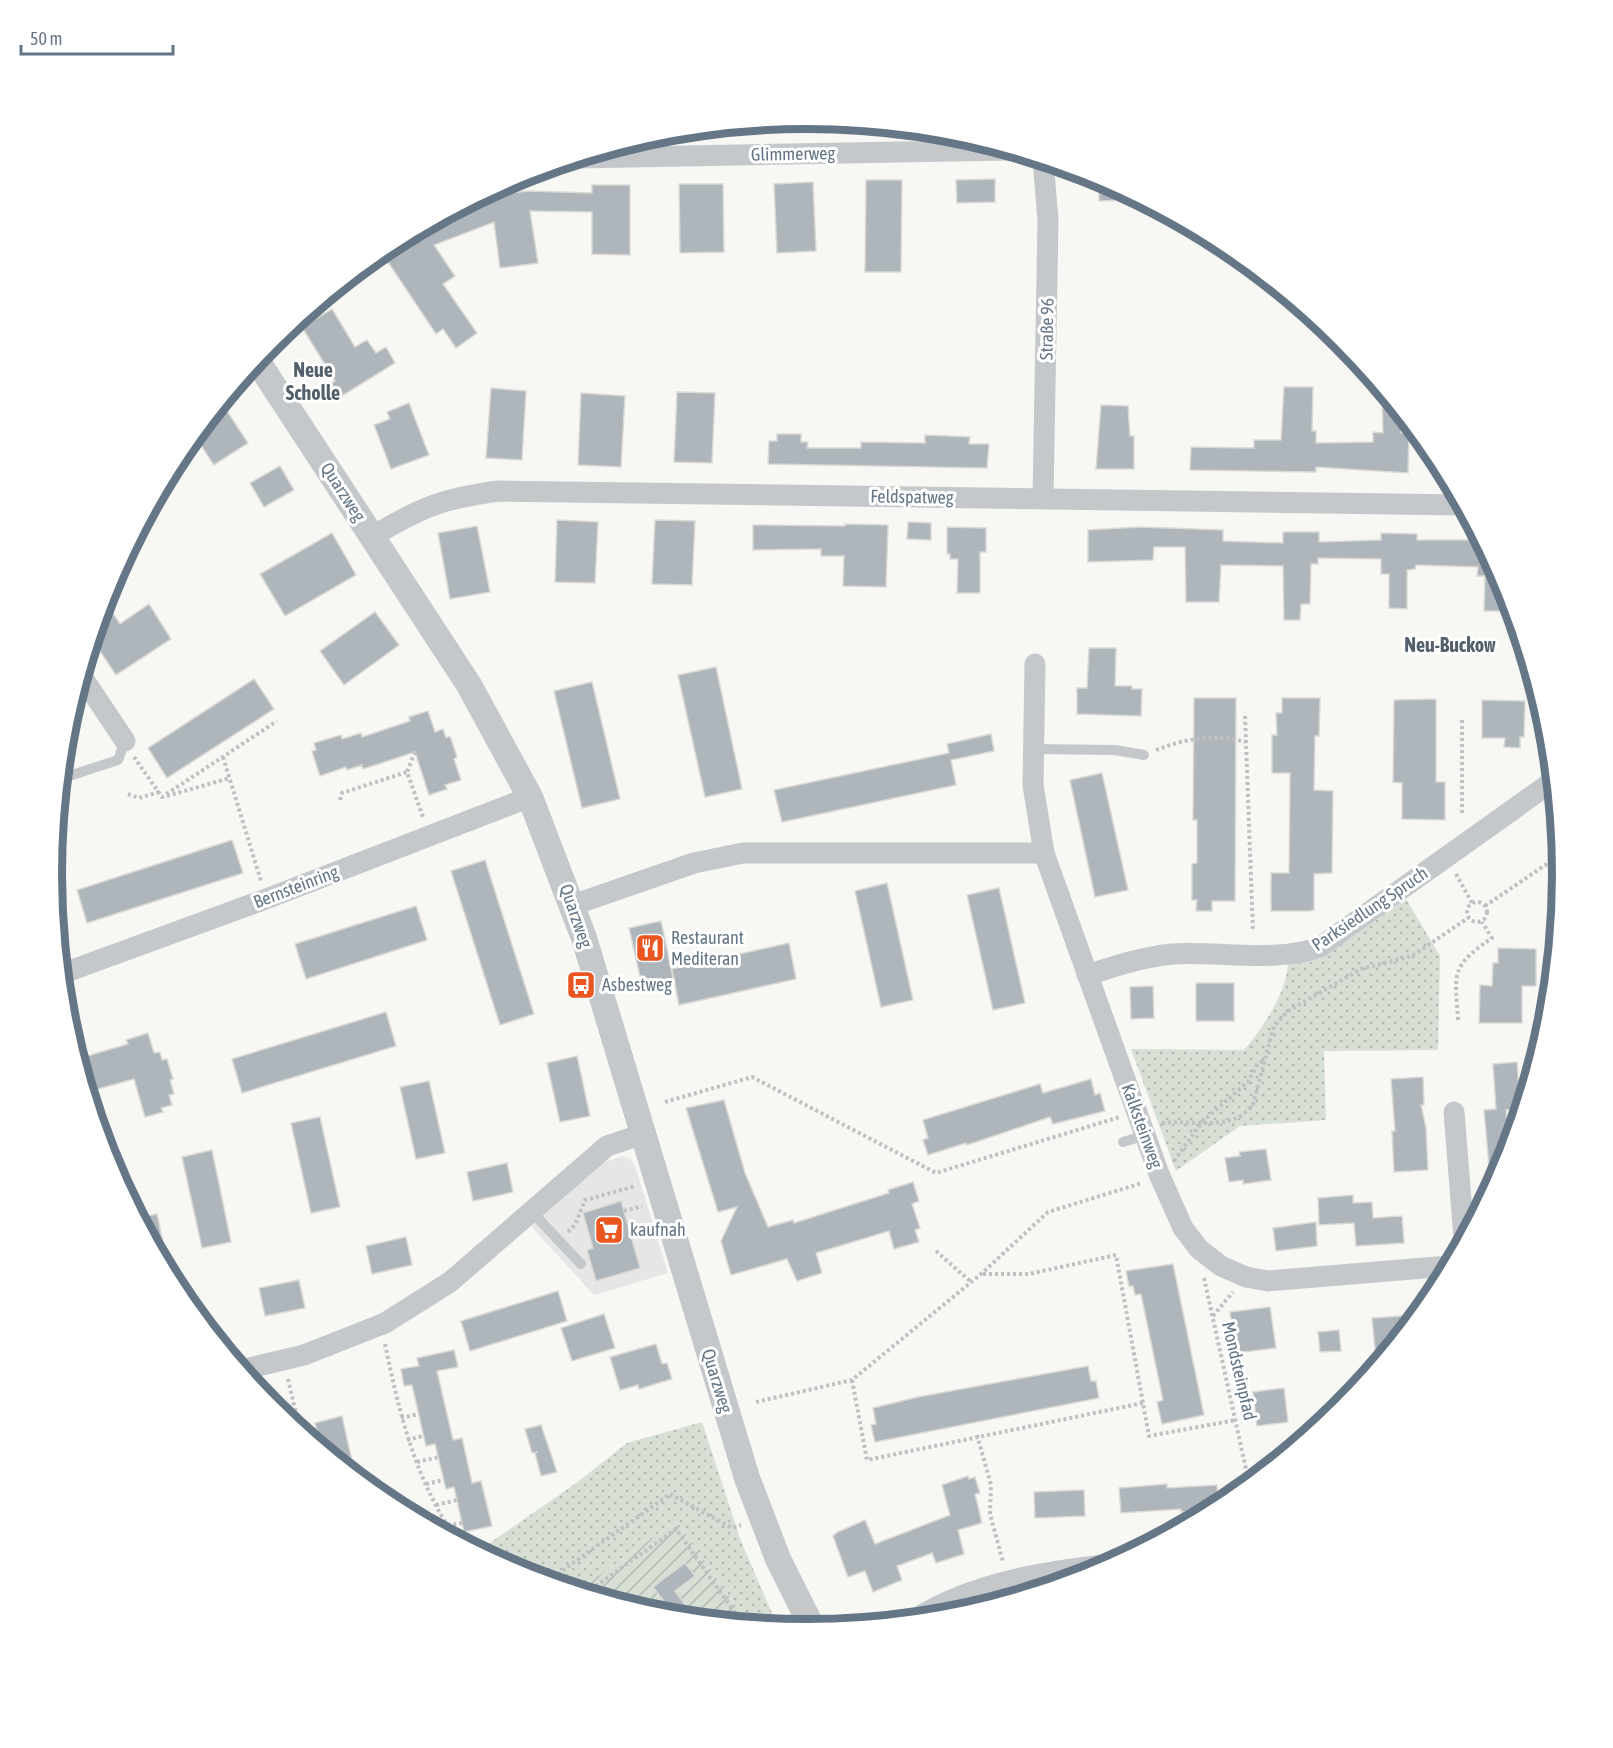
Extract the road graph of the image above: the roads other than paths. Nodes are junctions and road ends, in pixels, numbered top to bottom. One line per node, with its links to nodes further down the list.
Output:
1 (984, 150): 2 (street, Glimmerweg)
2 (603, 158)
3 (1044, 168): 5 (street, Straße 96)
4 (261, 367): 7 (street, Quarzweg)
5 (1043, 498): 6 (street, Feldspatweg); 7 (street, Feldspatweg)
6 (1454, 505)
7 (373, 536): 15 (street, Quarzweg)
8 (1035, 664): 11 (street, Kalksteinweg)
9 (86, 684): 10 (street)
10 (123, 746): 13 (lane)
11 (1033, 749): 12 (lane); 16 (street, Kalksteinweg)
12 (1149, 753)
13 (68, 776)
14 (1546, 787): 19 (street, Parksiedlung Spruch)
15 (530, 797): 17 (street, Quarzweg); 18 (street, Bernsteinring)
16 (1044, 853): 17 (street); 19 (street, Kalksteinweg)
17 (573, 905): 22 (street, Quarzweg)
18 (68, 971)
19 (1087, 975): 21 (street, Kalksteinweg)
20 (1454, 1112): 25 (street)
21 (1150, 1129): 23 (lane); 27 (street, Kalksteinweg)
22 (643, 1134): 24 (street); 31 (street, Quarzweg)
23 (1123, 1142)
24 (531, 1210): 26 (lane); 28 (street)
25 (1463, 1226)
26 (581, 1264)
27 (1439, 1267)
28 (249, 1368)
29 (1070, 1570): 30 (street)
30 (938, 1607)
31 (808, 1619)

